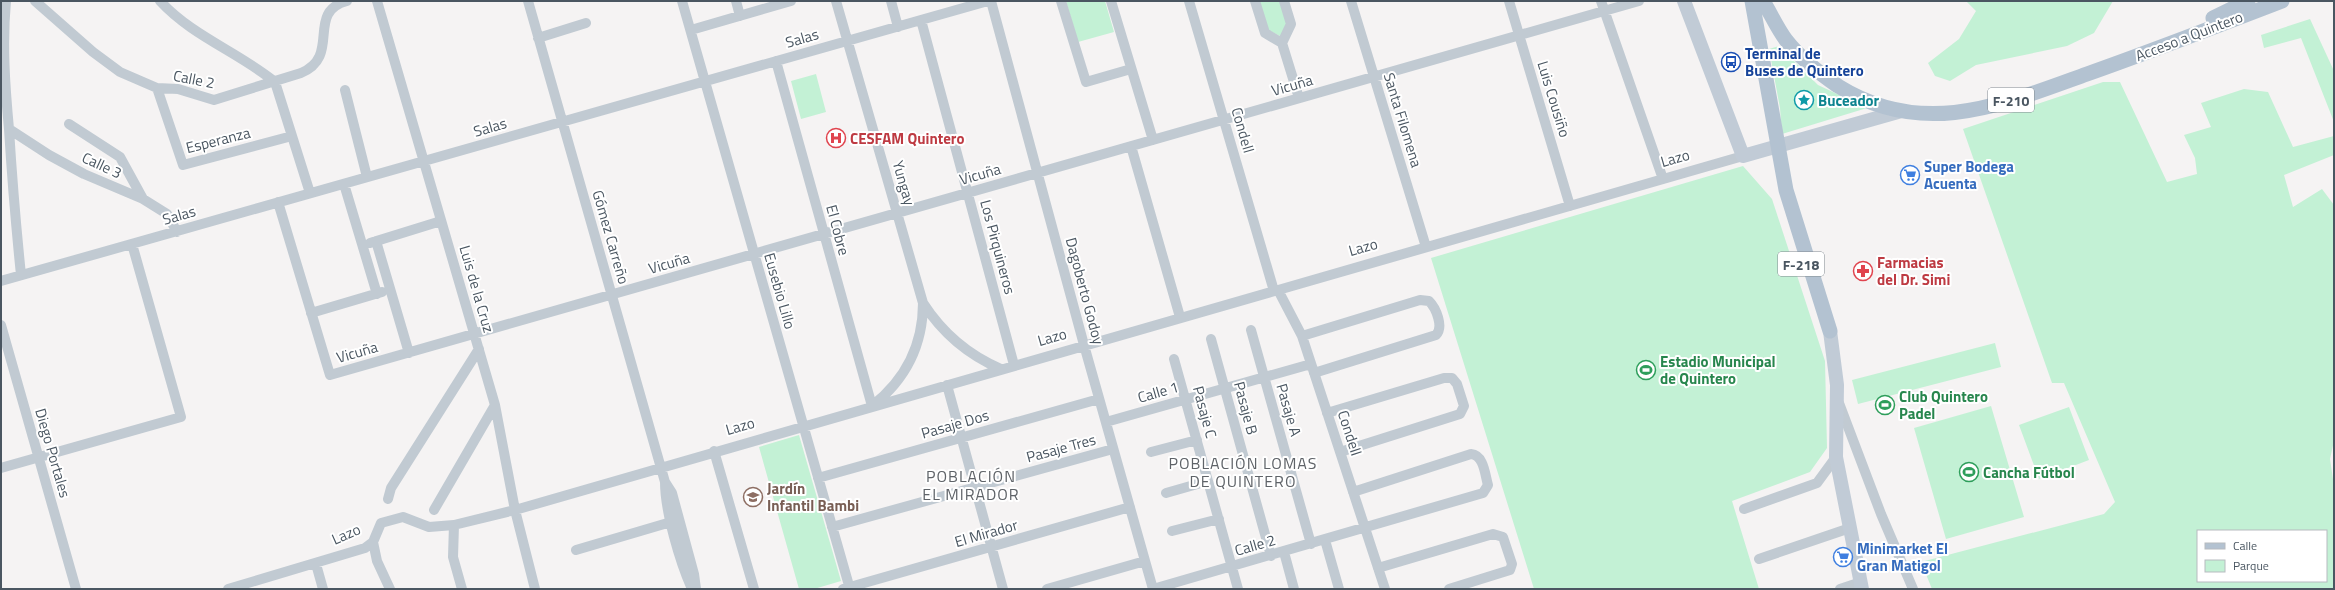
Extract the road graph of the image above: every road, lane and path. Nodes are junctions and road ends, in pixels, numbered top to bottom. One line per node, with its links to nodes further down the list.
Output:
1 (6, 1): 50 (street)
2 (35, 1): 45 (street, Calle 2)
3 (160, 1): 44 (street)
4 (347, 1): 44 (street, Calle 2)
5 (377, 1): 60 (street, Luis de la Cruz)
6 (528, 1): 34 (street, Gómez Carreño)
7 (682, 1): 32 (street, Eusebio Lillo)
8 (736, 1): 28 (street)
9 (791, 1): 26 (street)
10 (836, 1): 36 (street, Yungay)
11 (891, 1): 31 (street)
12 (989, 1): 29 (street, Salas); 61 (street, Dagoberto Godoy)
13 (1061, 1): 41 (street)
14 (1111, 1): 41 (street)
15 (1189, 1): 51 (street, Condell)
16 (1255, 1): 37 (street)
17 (1284, 1): 37 (street)
18 (1351, 1): 42 (street, Santa Filomena)
19 (1509, 1): 33 (street, Luis Cousiño)
20 (1639, 1): 27 (street, Vicuña)
21 (1684, 1): 59 (main road)
22 (1752, 1): 38 (main road, F-218)
23 (1763, 1): 35 (main road, Acceso a Quintero / F-210)
24 (2248, 1): 40 (main road, Acceso a Quintero / F-210)
25 (2282, 1): 40 (main road, Acceso a Quintero / F-210)
26 (775, 3): 28 (street)
27 (1603, 6): 33 (street, Vicuña); 63 (street)
28 (740, 16): 32 (street)
29 (920, 20): 31 (street, Salas); 65 (street, Los Pirquineros)
30 (586, 23): 34 (street)
31 (898, 27): 36 (street, Salas)
32 (691, 30): 43 (street, Eusebio Lillo)
33 (1520, 35): 42 (street, Vicuña); 70 (street, Luis Cousiño)
34 (538, 38): 52 (street, Gómez Carreño)
35 (1786, 39): 38 (main road); 49 (main road, Acceso a Quintero / F-210)
36 (848, 41): 39 (street, Salas); 72 (street, Yungay)
37 (1282, 43): 47 (street)
38 (1760, 44): 58 (main road, F-218)
39 (776, 61): 43 (street, Salas); 75 (street, El Cobre)
40 (2119, 63): 49 (main road, Acceso a Quintero / F-210)
41 (1131, 69): 56 (street)
42 (1374, 77): 47 (street, Vicuña); 79 (street, Santa Filomena)
43 (705, 81): 52 (street, Salas); 80 (street, Eusebio Lillo)
44 (275, 82): 45 (street, Calle 2); 55 (street)
45 (157, 88): 55 (street, Esperanza)
46 (345, 90): 62 (street)
47 (1299, 98): 51 (street, Vicuña)
48 (1, 107): 50 (street)
49 (1898, 112): 58 (main road, Lazo)
50 (7, 116): 54 (street)
51 (1224, 120): 56 (street, Vicuña); 84 (street, Condell)
52 (562, 122): 60 (street, Salas); 86 (street, Gómez Carreño)
53 (69, 124): 68 (street)
54 (8, 129): 68 (street, Calle 3); 81 (street)
55 (292, 136): 66 (street)
56 (1153, 140): 57 (street, Vicuña)
57 (1131, 146): 61 (street, Vicuña); 89 (street)
58 (1776, 146): 59 (main road, Lazo); 67 (main road, F-218); 71 (main road, F-218)
59 (1743, 156): 63 (street, Lazo)
60 (424, 161): 62 (street, Salas); 73 (street, Luis de la Cruz)
61 (1037, 173): 65 (street, Vicuña); 96 (street, Dagoberto Godoy)
62 (367, 177): 64 (street, Salas)
63 (1663, 179): 70 (street, Lazo)
64 (344, 184): 66 (street, Salas); 78 (street)
65 (968, 193): 72 (street, Vicuña); 100 (street, Los Pirquineros)
66 (310, 194): 69 (street, Salas)
67 (1777, 195): 71 (main road); 92 (main road, F-218)
68 (143, 199): 74 (street, Calle 3)
69 (278, 202): 74 (street, Salas); 88 (street)
70 (1570, 206): 79 (street, Lazo)
71 (1790, 208): 92 (main road, F-218)
72 (897, 213): 75 (street, Vicuña); 87 (street, Yungay)
73 (441, 221): 76 (street); 93 (street, Luis de la Cruz)
74 (177, 232): 77 (street, Salas)
75 (824, 234): 80 (street, Vicuña); 110 (street, El Cobre)
76 (376, 241): 78 (street); 83 (street)
77 (132, 244): 81 (street, Salas); 120 (street)
78 (363, 245): 85 (street)
79 (1426, 247): 84 (street, Lazo)
80 (754, 254): 86 (street, Vicuña); 113 (street, Eusebio Lillo)
81 (21, 275): 82 (street, Salas)
82 (1, 281)
83 (390, 290): 85 (street); 98 (street)
84 (1276, 290): 89 (street, Lazo); 94 (street, Condell)
85 (377, 294): 88 (street)
86 (612, 295): 93 (street, Vicuña); 122 (street, Gómez Carreño)
87 (923, 303): 101 (street, Yungay); 110 (street, Yungay)
88 (311, 313): 98 (street, Vicuña)
89 (1180, 317): 96 (street, Lazo)
90 (1, 325): 120 (street, Diego Portales)
91 (1251, 330): 103 (street, Pasaje A)
92 (1830, 331): 108 (main road, F-218)
93 (474, 335): 97 (street, Luis de la Cruz); 98 (street, Vicuña)
94 (1302, 336): 102 (street, Condell); 102 (street)
95 (1211, 339): 105 (street, Pasaje B)
96 (1084, 345): 100 (street, Lazo); 106 (street, Dagoberto Godoy)
97 (479, 349): 109 (street, Luis de la Cruz); 130 (street)
98 (409, 353)
99 (1174, 359): 107 (street, Pasaje C)
100 (1014, 366): 101 (street, Lazo)
101 (1001, 369): 104 (street, Lazo)
102 (1312, 369): 103 (street, Calle 1); 111 (street, Condell)
103 (1264, 377): 105 (street, Calle 1); 144 (street, Pasaje A)
104 (947, 385): 110 (street, Lazo); 114 (street)
105 (1225, 388): 107 (street, Calle 1); 148 (street, Pasaje B)
106 (1099, 399): 112 (street, Dagoberto Godoy); 114 (street, Pasaje Dos)
107 (1186, 399): 112 (street, Calle 1); 115 (street, Pasaje C)
108 (1837, 399): 121 (main road, F-218); 175 (street)
109 (495, 405): 133 (street); 134 (street, Luis de la Cruz)
110 (872, 406): 113 (street, Lazo)
111 (1328, 414): 119 (street, Condell); 119 (street)
112 (1106, 422): 116 (street, Dagoberto Godoy)
113 (803, 426): 117 (street, Lazo); 124 (street, Eusebio Lillo)
114 (962, 438): 124 (street, Pasaje Dos); 127 (street)
115 (1197, 440): 118 (street); 125 (street, Pasaje C)
116 (1113, 449): 127 (street, Pasaje Tres); 131 (street, Dagoberto Godoy)
117 (714, 451): 122 (street, Lazo); 165 (street)
118 (1151, 452)
119 (1340, 452): 128 (street, Condell)
120 (39, 457): 123 (street); 157 (street, Diego Portales)
121 (1836, 457): 132 (street); 139 (main road, F-218)
122 (661, 467): 126 (street, Gómez Carreño); 134 (street, Lazo)
123 (1, 468)
124 (818, 478): 138 (street, Eusebio Lillo)
125 (1208, 481): 129 (street); 135 (street, Pasaje C)
126 (665, 482): 136 (street, Gómez Carreño); 164 (street, Gómez Carreño)
127 (975, 487): 138 (street, Pasaje Tres); 145 (street)
128 (1353, 492): 140 (street, Condell); 140 (street, Calle 2)
129 (1166, 493)
130 (388, 499)
131 (1130, 507): 145 (street, El Mirador); 150 (street, Dagoberto Godoy)
132 (1744, 508)
133 (434, 510)
134 (515, 510): 137 (street, Lazo); 162 (street, Luis de la Cruz)
135 (1218, 519): 141 (street); 152 (street, Pasaje C)
136 (671, 522): 146 (street); 163 (street, Gómez Carreño)
137 (454, 525): 143 (street, Lazo); 161 (street)
138 (832, 527): 156 (street, Eusebio Lillo)
139 (1850, 528): 149 (street); 155 (main road, F-218)
140 (1365, 529): 142 (street, Calle 2); 153 (street, Condell)
141 (1172, 531)
142 (1326, 540): 144 (street, Calle 2); 171 (street)
143 (373, 542): 151 (street, Lazo); 160 (street)
144 (1311, 544): 147 (street, Calle 2)
145 (992, 547): 156 (street, El Mirador); 166 (street)
146 (576, 550)
147 (1284, 552): 148 (street, Calle 2); 170 (street)
148 (1271, 556): 152 (street, Calle 2)
149 (1758, 559)
150 (1145, 561): 167 (street); 168 (street, Dagoberto Godoy)
151 (316, 564): 154 (street, Lazo); 159 (street)
152 (1231, 567): 168 (street, Calle 2); 169 (street, Pasaje C)
153 (1378, 568): 172 (street, Condell); 173 (street)
154 (257, 585): 158 (street, Lazo)
155 (1862, 586): 174 (street)
156 (848, 588)
157 (76, 589)
158 (228, 589)
159 (323, 589)
160 (390, 589)
161 (462, 589)
162 (535, 589)
163 (692, 589)
164 (696, 589)
165 (754, 589)
166 (1003, 589)
167 (1047, 589)
168 (1153, 589)
169 (1238, 589)
170 (1294, 589)
171 (1339, 589)
172 (1385, 589)
173 (1449, 589)
174 (1840, 589)
175 (1913, 589)

